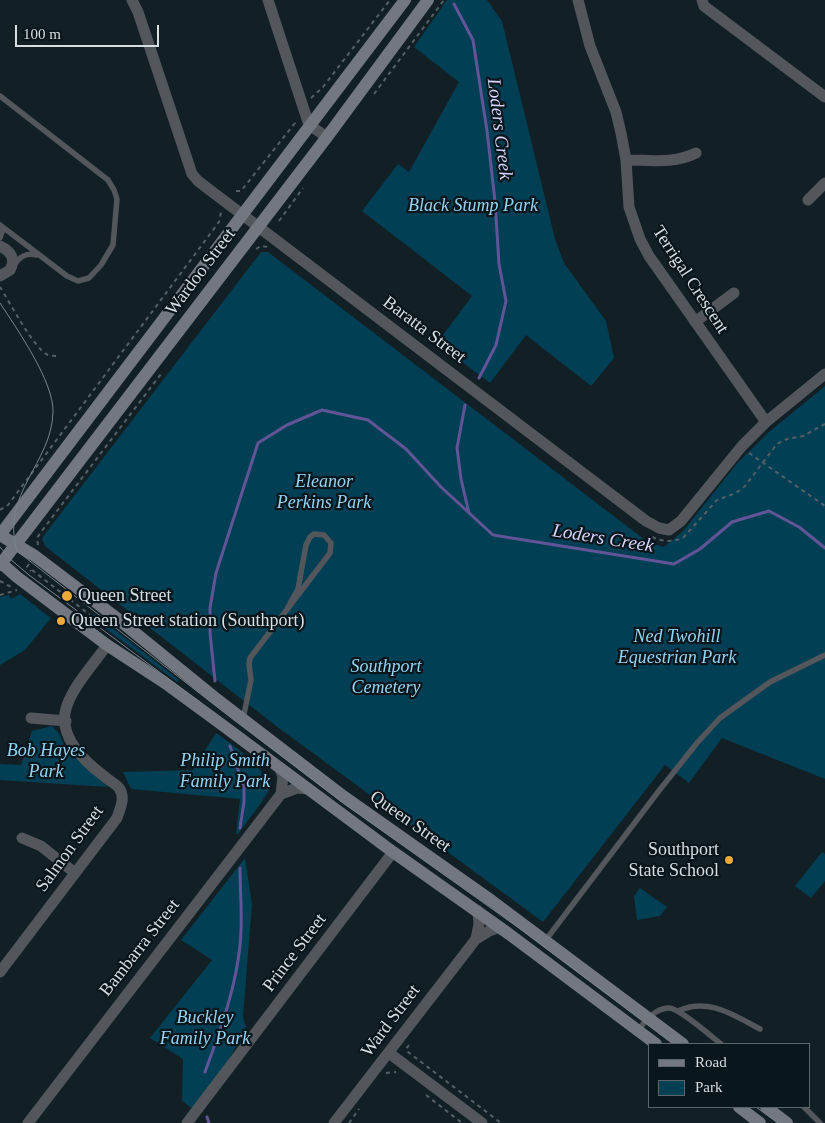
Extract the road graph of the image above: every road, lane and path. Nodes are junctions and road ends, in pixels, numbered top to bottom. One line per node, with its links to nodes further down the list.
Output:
1 (132, 0): 19 (street, Baratta Street)
2 (268, 0): 10 (street)
3 (390, 0): 10 (path)
4 (405, 0): 11 (street, Wardoo Street)
5 (428, 0): 12 (street, Wardoo Street)
6 (578, 0): 14 (street, Terrigal Crescent)
7 (702, 0): 9 (street)
8 (0, 96): 26 (lane)
9 (825, 97)
10 (304, 104): 11 (street); 16 (path)
11 (309, 125): 12 (street); 19 (street, Wardoo Street)
12 (327, 138): 21 (street, Wardoo Street)
13 (696, 153): 14 (street)
14 (626, 160): 31 (street, Terrigal Crescent)
15 (825, 183): 17 (street)
16 (236, 191)
17 (808, 200)
18 (222, 211): 40 (path)
19 (242, 214): 21 (street, Baratta Street); 41 (street, Wardoo Street)
20 (0, 226): 22 (lane); 26 (lane)
21 (258, 226): 37 (street, Baratta Street); 43 (street, Wardoo Street)
22 (0, 238)
23 (0, 246): 27 (street)
24 (257, 248): 25 (path)
25 (274, 250)
26 (43, 258): 27 (lane)
27 (11, 269): 28 (street)
28 (0, 276)
29 (0, 287): 32 (path)
30 (734, 293): 31 (street)
31 (695, 322): 35 (street, Terrigal Crescent)
32 (56, 356)
33 (161, 374): 44 (path)
34 (825, 374): 35 (street, Baratta Street)
35 (766, 422): 37 (street, Baratta Street)
36 (825, 424): 38 (path)
37 (741, 447): 38 (path)
38 (762, 463): 39 (path); 42 (path)
39 (825, 506)
40 (0, 510)
41 (0, 535): 43 (street, Queen Street)
42 (649, 535)
43 (16, 543): 46 (street, Wardoo Street); 56 (street, Queen Street)
44 (40, 549)
45 (31, 562): 47 (path)
46 (1, 564): 53 (street, Queen Street)
47 (32, 570): 48 (path); 52 (path)
48 (29, 575)
49 (17, 590): 50 (path)
50 (0, 595)
51 (287, 609): 51 (lane); 56 (lane)
52 (90, 614)
53 (107, 645): 57 (street, Salmon Street); 58 (street, Queen Street)
54 (825, 655): 67 (lane)
55 (31, 718): 57 (street)
56 (243, 720): 67 (street, Queen Street)
57 (66, 721): 63 (street, Salmon Street)
58 (279, 767): 59 (street, Queen Street); 60 (street)
59 (308, 790): 60 (street); 62 (street, Queen Street)
60 (281, 794): 85 (street, Bambarra Street)
61 (22, 838): 63 (street)
62 (394, 852): 64 (street, Queen Street); 86 (street, Prince Street)
63 (75, 873): 68 (street, Salmon Street)
64 (478, 911): 65 (street, Queen Street); 66 (street)
65 (500, 927): 66 (street, Ward Street); 72 (street, Queen Street)
66 (476, 939): 77 (street, Ward Street)
67 (545, 941): 70 (street, Queen Street)
68 (0, 972)
69 (678, 1011): 70 (lane); 71 (lane); 76 (lane)
70 (648, 1018): 72 (lane); 75 (street, Queen Street)
71 (760, 1029)
72 (638, 1031): 74 (street, Queen Street)
73 (413, 1038): 91 (path)
74 (655, 1043)
75 (682, 1043)
76 (720, 1043)
77 (389, 1052): 87 (street, Ward Street); 90 (street)
78 (397, 1072): 79 (path)
79 (386, 1073)
80 (425, 1094): 89 (path)
81 (740, 1108): 92 (street)
82 (767, 1108): 93 (street)
83 (805, 1108): 94 (lane)
84 (359, 1109): 88 (path)
85 (28, 1123)
86 (187, 1123)
87 (334, 1123)
88 (349, 1123)
89 (462, 1123)
90 (482, 1123)
91 (501, 1123)
92 (760, 1123)
93 (787, 1123)
94 (820, 1123)

